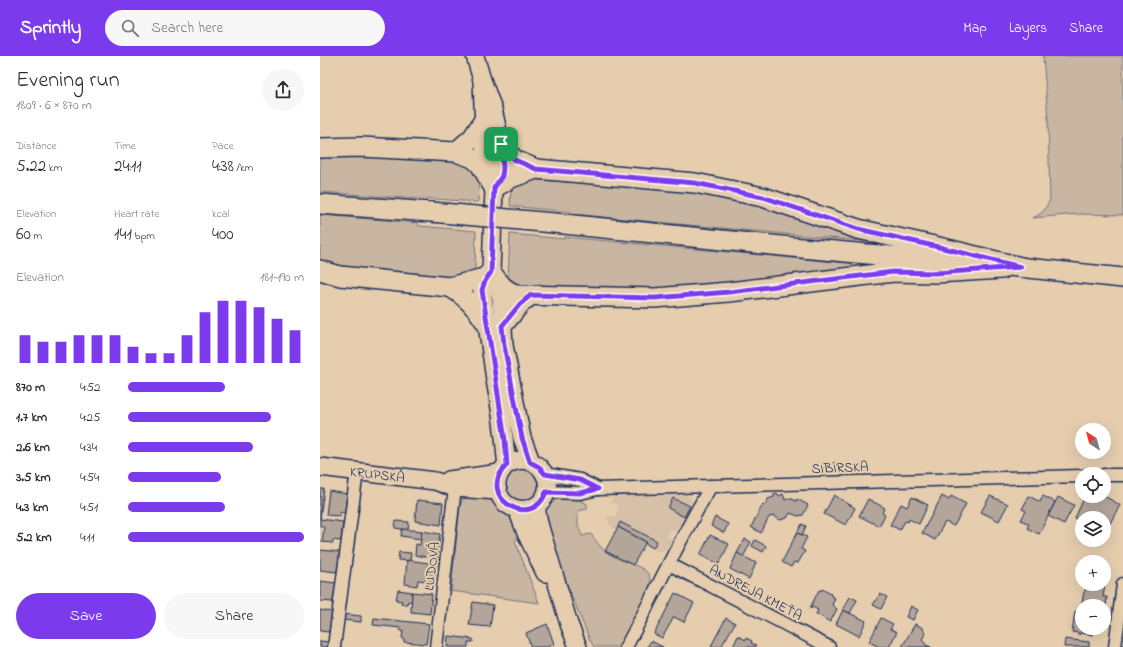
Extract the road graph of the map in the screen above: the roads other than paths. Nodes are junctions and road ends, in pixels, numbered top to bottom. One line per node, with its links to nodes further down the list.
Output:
1 (475, 58): 2 (main road)
2 (482, 80): 3 (main road); 4 (main road)
3 (484, 120): 6 (main road); 8 (main road)
4 (501, 144): 7 (main road); 8 (main road)
5 (320, 148): 6 (main road)
6 (456, 152): 8 (main road)
7 (536, 169): 8 (main road); 10 (main road)
8 (494, 188): 12 (main road)
9 (320, 204): 10 (main road, bridge)
10 (1021, 267): 13 (main road); 15 (main road)
11 (320, 270): 14 (main road)
12 (491, 272): 14 (main road); 15 (main road); 16 (main road)
13 (1123, 278)
14 (450, 287): 16 (main road)
15 (531, 295): 16 (main road)
16 (495, 325): 17 (main road); 19 (main road)
17 (530, 462): 19 (main road); 21 (main road)
18 (320, 467): 20 (main road, KRUPSKÁ)
19 (504, 469): 25 (main road, KRUPSKÁ); 29 (main road)
20 (356, 471): 25 (main road, KRUPSKÁ); 36 (street)
21 (545, 474): 28 (street, SIBÍRSKA); 30 (main road)
22 (1123, 475): 24 (street)
23 (1075, 476): 26 (street, SIBÍRSKA)
24 (1111, 476)
25 (435, 482): 27 (main road, KRUPSKÁ)
26 (711, 486): 28 (street, SIBÍRSKA); 32 (street)
27 (455, 488): 29 (main road, KRUPSKÁ); 37 (street, ĽUDOVÁ)
28 (598, 489): 30 (street, SIBÍRSKA)
29 (498, 491): 31 (main road)
30 (542, 498): 31 (main road); 35 (main road)
31 (517, 509): 35 (main road)
32 (669, 564): 39 (street); 40 (street, ANDREJA KMEŤA)
33 (1123, 584): 34 (street)
34 (1121, 608): 41 (street)
35 (569, 624): 38 (main road)
36 (334, 647)
37 (436, 647)
38 (578, 647)
39 (626, 647)
40 (829, 647)
41 (1115, 647)

